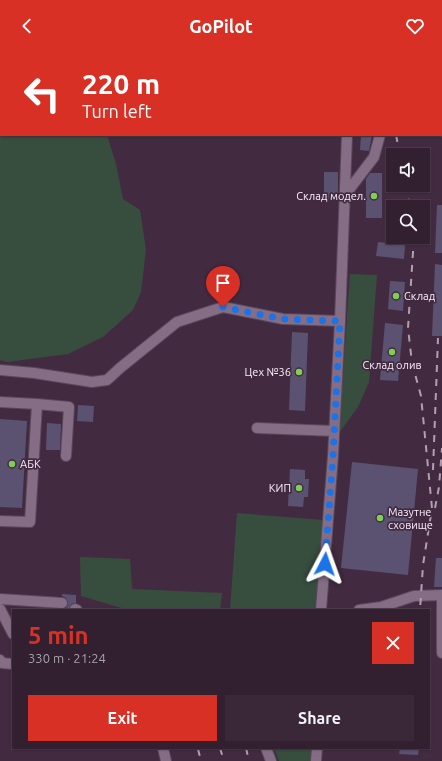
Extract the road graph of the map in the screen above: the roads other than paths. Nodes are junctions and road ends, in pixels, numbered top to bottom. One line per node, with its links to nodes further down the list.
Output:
1 (347, 136): 3 (lane)
2 (380, 136): 3 (lane)
3 (345, 195): 4 (lane)
4 (340, 321): 5 (lane); 9 (lane)
5 (0, 370)
6 (0, 402): 7 (lane)
7 (37, 404): 10 (lane); 11 (lane)
8 (257, 428): 9 (lane)
9 (334, 431): 16 (lane)
10 (66, 456)
11 (0, 521)
12 (442, 595): 17 (lane); 19 (lane)
13 (0, 599): 14 (lane)
14 (62, 603)
15 (0, 609): 18 (lane)
16 (321, 609)
17 (366, 609)
18 (12, 632)
19 (442, 653)
20 (0, 660): 21 (lane)
21 (12, 664)
22 (163, 749): 25 (lane)
23 (266, 749): 26 (lane)
24 (317, 749): 27 (lane)
25 (166, 761)
26 (271, 761)
27 (316, 761)

